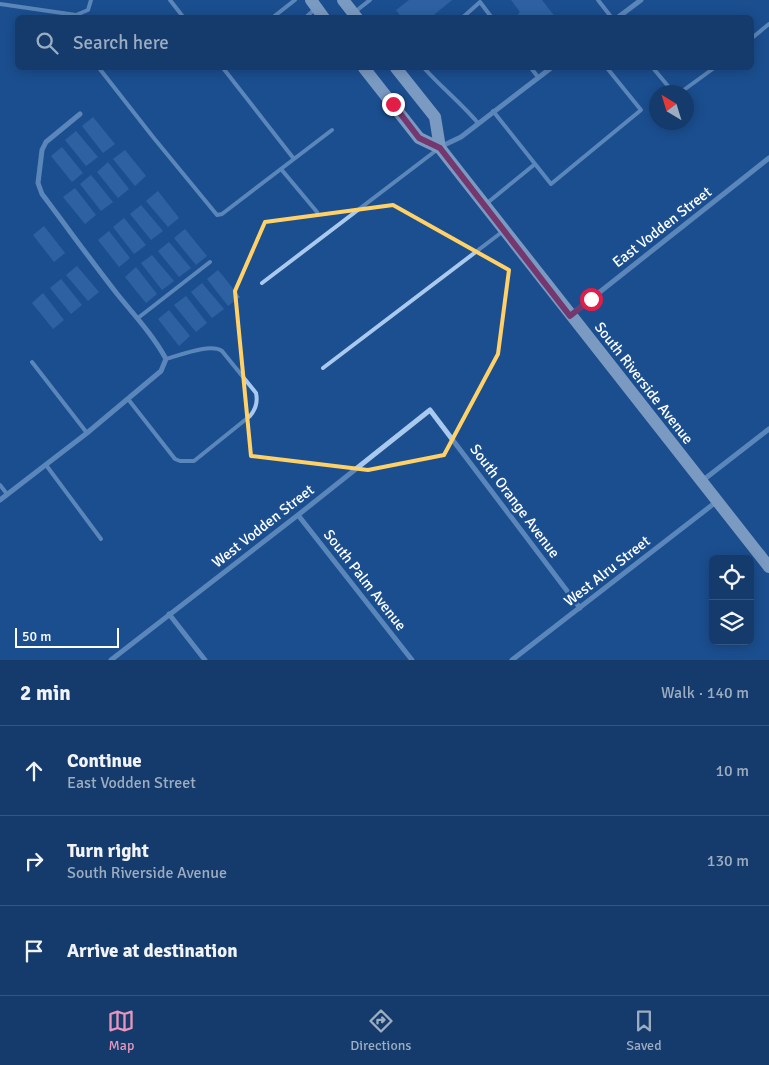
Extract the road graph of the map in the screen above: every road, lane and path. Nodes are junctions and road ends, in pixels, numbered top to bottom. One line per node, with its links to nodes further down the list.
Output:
1 (91, 0): 9 (lane)
2 (170, 0): 11 (lane)
3 (295, 0): 12 (lane)
4 (343, 0): 13 (main road)
5 (370, 0): 13 (lane)
6 (598, 0): 16 (lane)
7 (641, 0): 17 (street)
8 (0, 4): 9 (lane)
9 (56, 12): 10 (lane)
10 (58, 15)
11 (182, 15)
12 (276, 15)
13 (355, 15)
14 (465, 15): 15 (lane)
15 (490, 15)
16 (610, 15)
17 (621, 15)
18 (769, 24): 19 (lane)
19 (754, 36)
20 (101, 70): 41 (lane)
21 (225, 70): 39 (lane)
22 (366, 70): 37 (main road, South Riverside Avenue)
23 (398, 70): 37 (main road, South Riverside Avenue)
24 (426, 70): 35 (lane)
25 (533, 70): 30 (lane)
26 (548, 70): 30 (street)
27 (610, 70): 40 (lane)
28 (655, 70): 31 (lane)
29 (711, 70): 32 (lane)
30 (538, 77): 33 (street)
31 (667, 85)
32 (691, 85)
33 (493, 111): 35 (street); 40 (lane)
34 (80, 114): 48 (street)
35 (478, 123): 37 (street)
36 (332, 130): 39 (lane)
37 (440, 148): 42 (main road, South Riverside Avenue); 46 (lane)
38 (769, 158): 47 (street, East Vodden Street)
39 (294, 159): 41 (lane)
40 (535, 164): 42 (lane)
41 (281, 169): 43 (lane)
42 (485, 206): 44 (main road, South Riverside Avenue)
43 (317, 212)
44 (504, 231): 47 (main road, South Riverside Avenue); 51 (lane)
45 (210, 262): 48 (lane)
46 (262, 283)
47 (570, 316): 57 (main road, South Riverside Avenue)
48 (138, 318): 49 (street)
49 (166, 359): 52 (street); 52 (lane)
50 (32, 362): 55 (lane)
51 (323, 368)
52 (128, 399): 55 (street)
53 (430, 410): 62 (street, West Vodden Street); 65 (street, South Orange Avenue)
54 (769, 429): 57 (street)
55 (87, 433): 56 (street)
56 (46, 465): 59 (street); 63 (lane)
57 (701, 482): 61 (main road, South Riverside Avenue)
58 (0, 485): 59 (lane)
59 (7, 494): 60 (street)
60 (0, 500)
61 (717, 501): 64 (main road, South Riverside Avenue); 65 (street, West Alru Street)
62 (298, 515): 66 (street, West Vodden Street); 69 (street, South Palm Avenue)
63 (101, 539)
64 (769, 567)
65 (580, 608): 70 (street, West Alru Street)
66 (169, 614): 67 (street, West Vodden Street); 68 (street)
67 (111, 660)
68 (205, 660)
69 (412, 660)
70 (512, 660)

